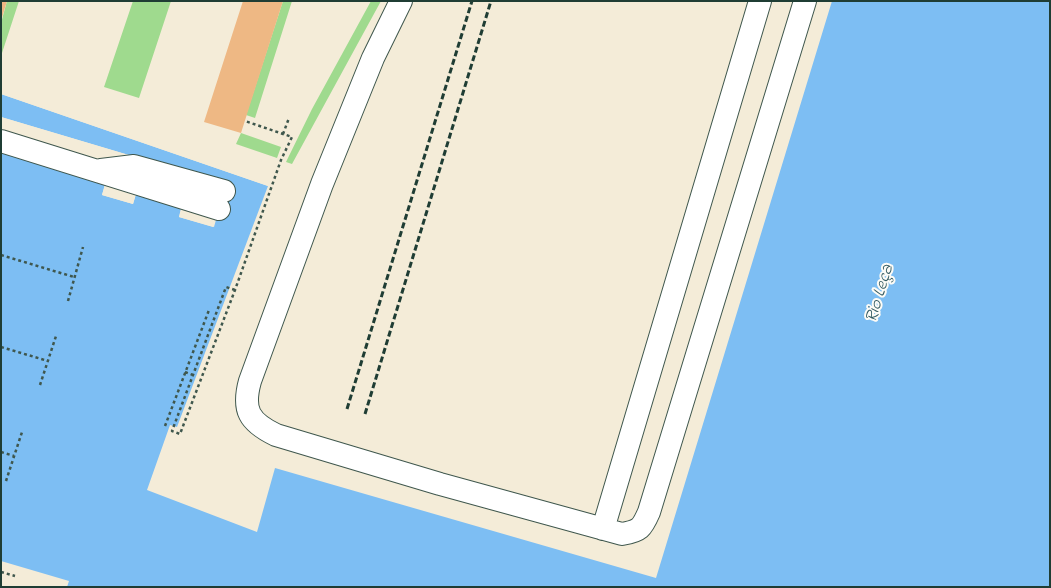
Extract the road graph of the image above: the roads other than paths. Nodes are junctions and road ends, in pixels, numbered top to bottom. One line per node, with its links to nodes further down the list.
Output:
1 (401, 1): 6 (lane)
2 (760, 1): 6 (lane)
3 (805, 1): 6 (lane)
4 (1, 141): 5 (lane)
5 (222, 200)
6 (603, 529)

